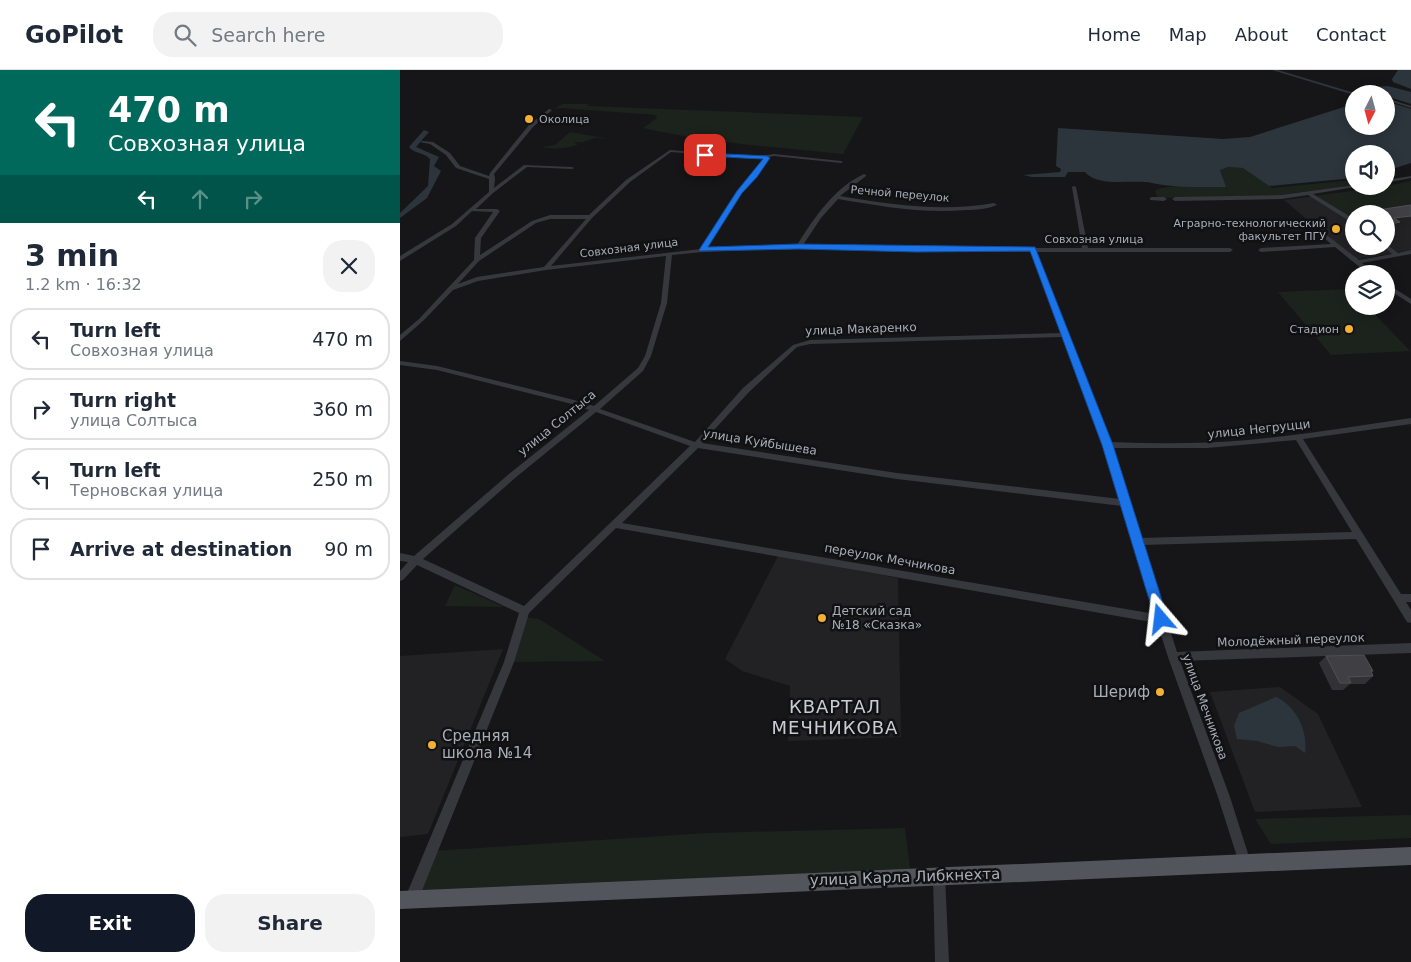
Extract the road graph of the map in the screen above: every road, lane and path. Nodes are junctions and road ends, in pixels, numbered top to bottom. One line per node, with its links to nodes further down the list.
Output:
1 (1395, 102): 2 (street)
2 (1411, 107)
3 (550, 110): 10 (street)
4 (422, 142): 10 (street)
5 (767, 158): 6 (street); 23 (street); 29 (street)
6 (841, 162)
7 (572, 168): 14 (street)
8 (864, 175): 16 (street, Речной переулок)
9 (1411, 177): 11 (street)
10 (493, 179): 14 (street)
11 (1395, 180)
12 (1074, 187): 27 (street)
13 (1345, 188): 15 (street)
14 (491, 192): 21 (street)
15 (1310, 194): 19 (street); 22 (street)
16 (835, 197): 20 (street, Речной переулок); 26 (street, Речной переулок)
17 (1152, 199): 18 (street)
18 (1164, 199)
19 (1175, 199)
20 (994, 204)
21 (473, 210): 35 (street); 36 (street)
22 (1345, 216)
23 (590, 217): 36 (street); 39 (street)
24 (1324, 235): 25 (street)
25 (1336, 245): 31 (street); 37 (street)
26 (798, 246): 28 (street, Совхозная улица); 29 (street, Совхозная улица)
27 (1085, 248): 28 (street, Совхозная улица); 30 (street, Совхозная улица)
28 (1032, 249): 43 (street, улица Мечникова)
29 (703, 250): 33 (street, Совхозная улица)
30 (1230, 250)
31 (1261, 250)
32 (1411, 252): 34 (street)
33 (669, 253): 39 (street, Совхозная улица); 46 (street, улица Солтыса)
34 (1397, 255): 37 (street)
35 (400, 259)
36 (477, 260): 40 (street)
37 (1358, 262): 38 (street)
38 (1362, 265)
39 (546, 268): 40 (street, Совхозная улица)
40 (453, 288): 44 (street)
41 (1395, 291): 42 (street)
42 (1411, 302)
43 (1066, 335): 49 (street, улица Макаренко); 50 (street, улица Мечникова)
44 (400, 339)
45 (400, 363): 46 (street, улица Куйбышева)
46 (595, 409): 49 (street, улица Куйбышева); 56 (street, улица Солтыса)
47 (1411, 421): 48 (street, улица Негруцци)
48 (1298, 437): 50 (street, улица Негруцци); 53 (street)
49 (696, 445): 51 (street, улица Куйбышева); 52 (street, улица Макаренко)
50 (1108, 445): 51 (street, улица Мечникова)
51 (1126, 503): 54 (street, улица Мечникова)
52 (615, 525): 60 (street, улица Макаренко); 61 (street, переулок Мечникова)
53 (1359, 536): 54 (street); 58 (street)
54 (1138, 542): 61 (street, улица Мечникова)
55 (400, 557): 56 (street)
56 (416, 560): 57 (street, улица Солтыса); 60 (street)
57 (400, 578)
58 (1398, 598): 59 (street); 62 (street)
59 (1411, 598)
60 (525, 611): 68 (street)
61 (1161, 619): 64 (street, улица Мечникова)
62 (1411, 619)
63 (1411, 648): 64 (street, Молодёжный переулок)
64 (1173, 657): 66 (street, улица Мечникова)
65 (1411, 856): 66 (main road, улица Карла Либкнехта)
66 (1244, 863): 67 (main road, улица Карла Либкнехта)
67 (939, 876): 68 (main road, улица Карла Либкнехта); 69 (street)
68 (406, 899)
69 (942, 962)

